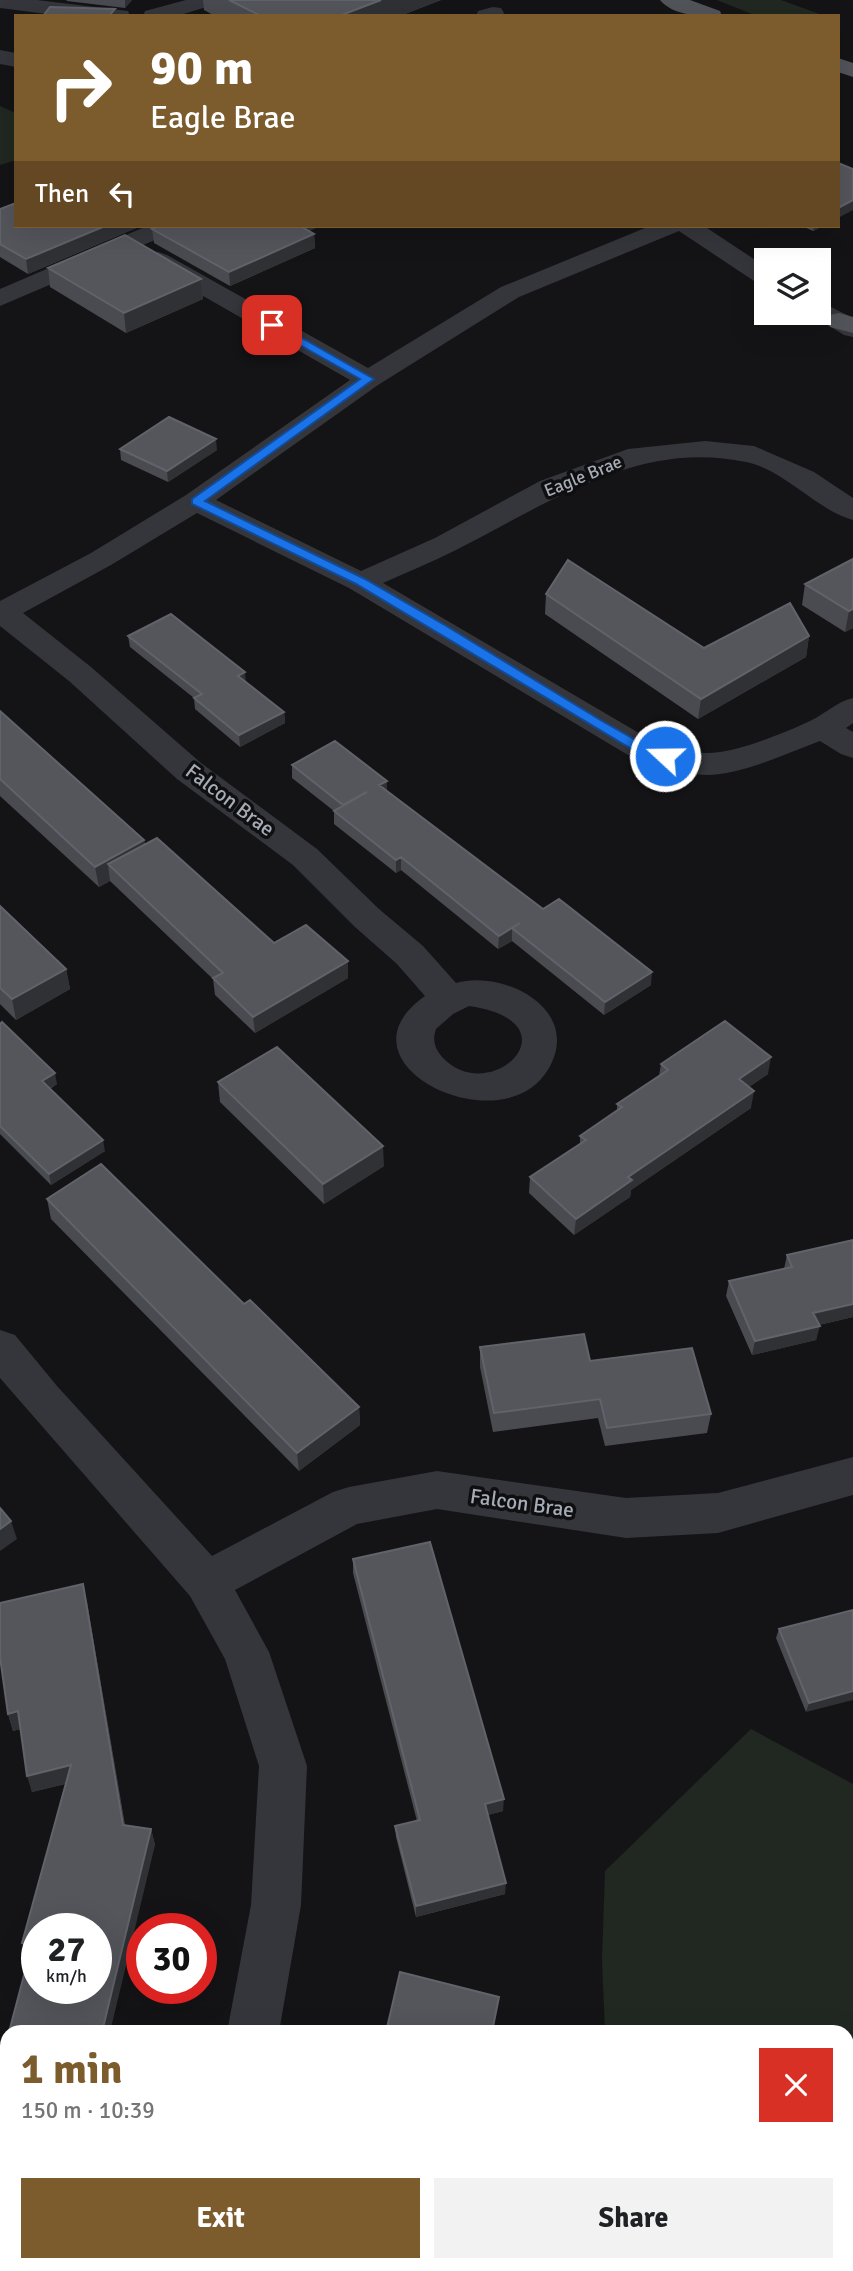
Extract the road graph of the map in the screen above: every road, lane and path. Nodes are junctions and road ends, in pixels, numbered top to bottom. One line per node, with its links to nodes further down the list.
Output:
1 (209, 0): 5 (street)
2 (671, 0): 6 (main road)
3 (0, 2): 4 (street)
4 (103, 14)
5 (160, 14)
6 (707, 14)
7 (163, 228): 10 (street)
8 (666, 228): 13 (street)
9 (691, 228): 11 (street)
10 (129, 243): 12 (street); 13 (street)
11 (754, 270)
12 (0, 298)
13 (368, 379): 14 (street)
14 (196, 501): 16 (street); 17 (street, Falcon Brae)
15 (853, 511): 16 (street, Eagle Brae)
16 (360, 582): 19 (street)
17 (1, 612): 21 (street, Falcon Brae)
18 (853, 708): 19 (street)
19 (823, 729): 20 (street)
20 (853, 747)
21 (448, 998)
22 (0, 1348): 24 (street)
23 (853, 1476): 24 (street, Falcon Brae)
24 (206, 1582): 25 (street)
25 (254, 2025)

